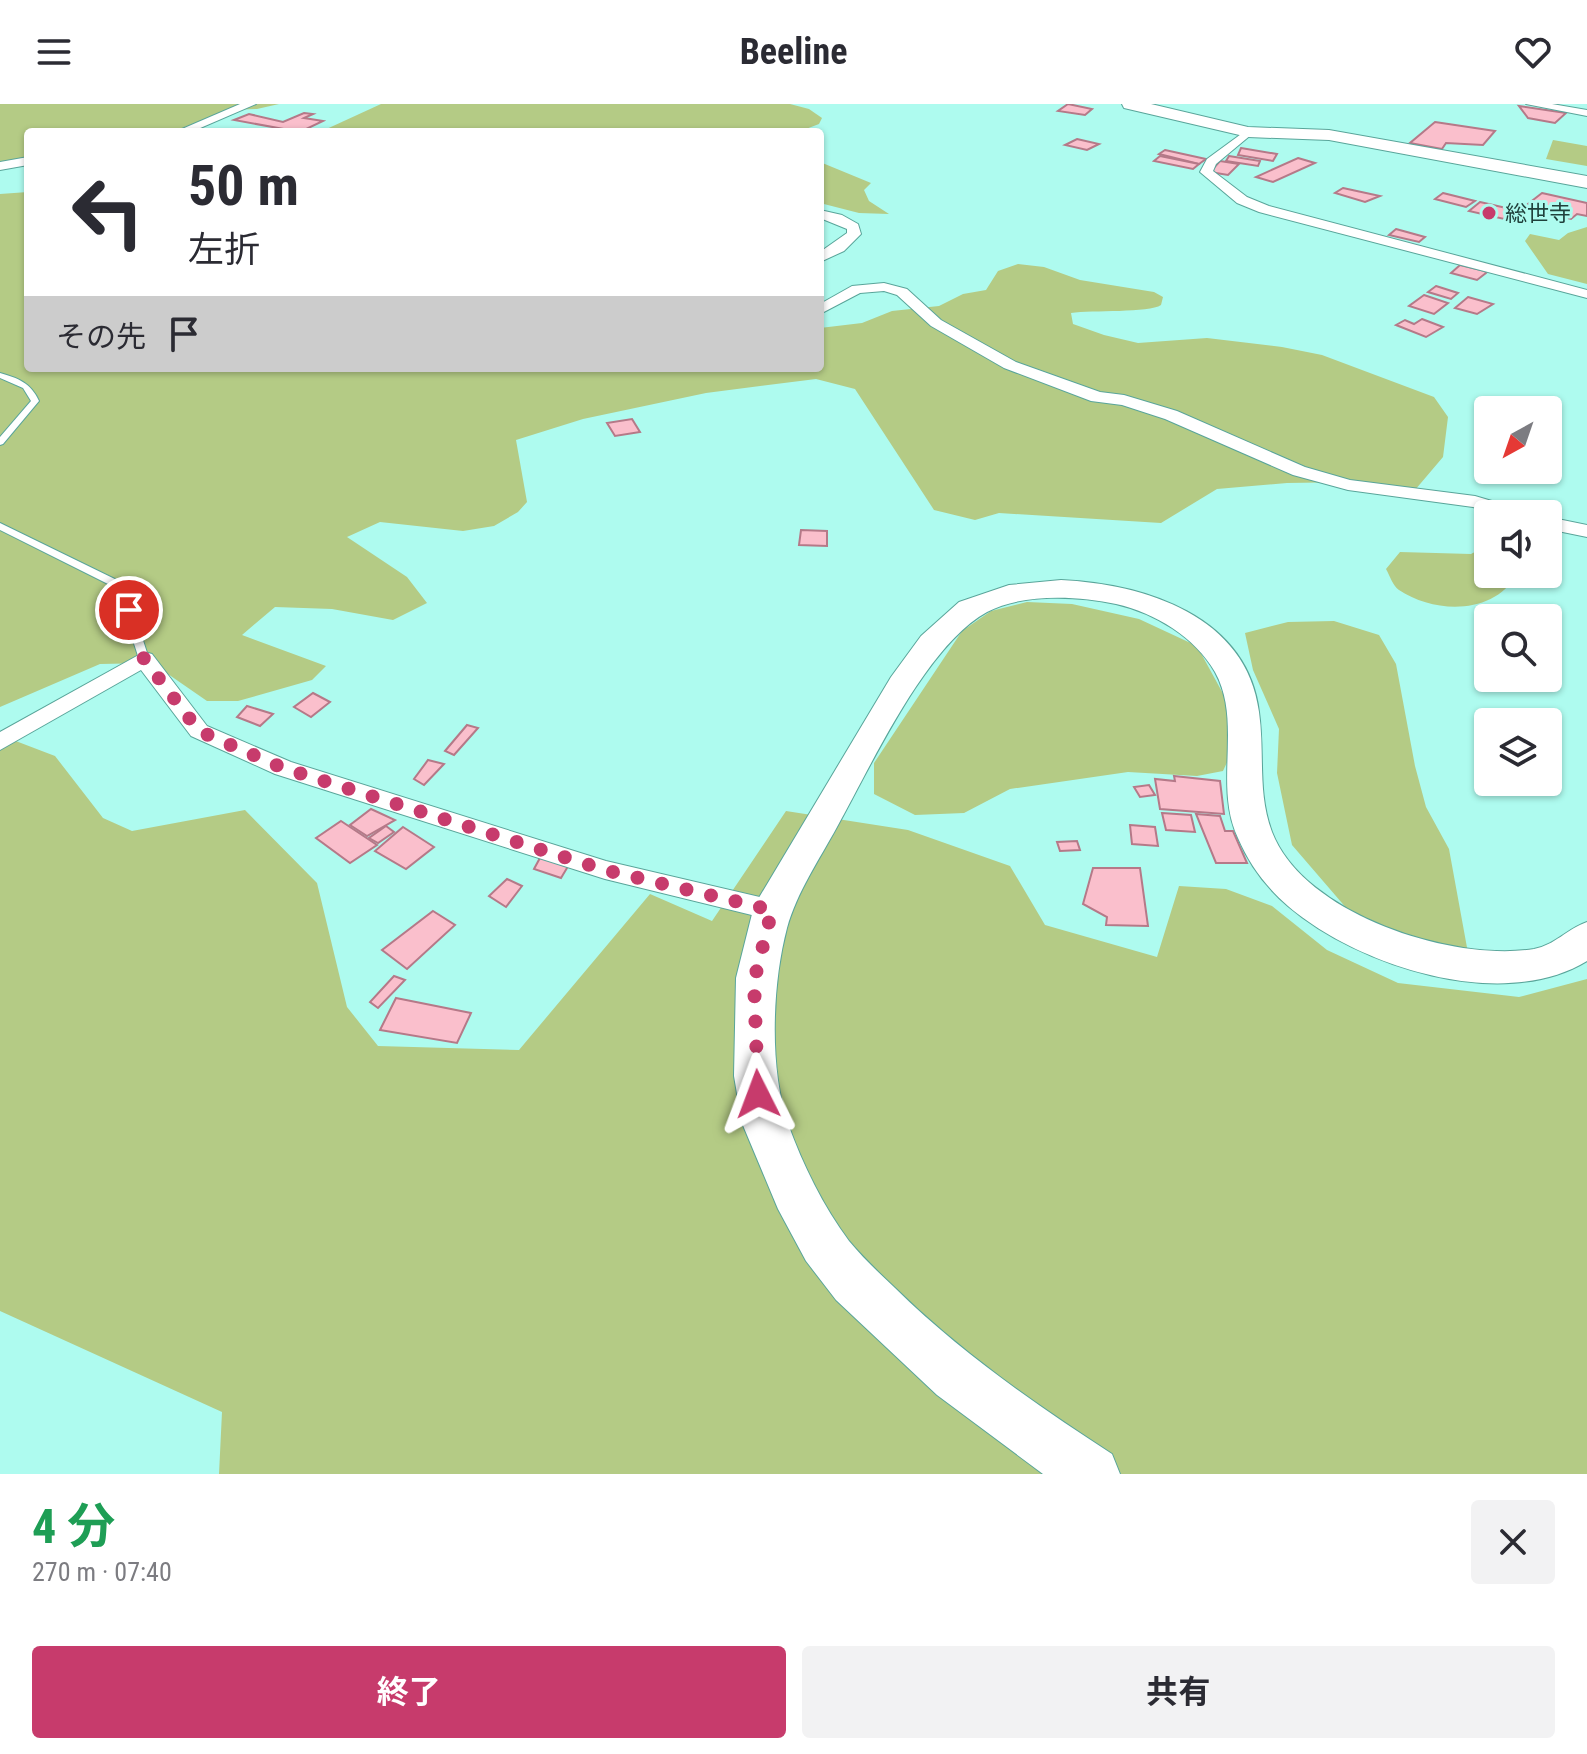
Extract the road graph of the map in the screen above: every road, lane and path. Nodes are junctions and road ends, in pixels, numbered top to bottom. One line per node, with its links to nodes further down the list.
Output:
1 (250, 104): 5 (street)
2 (1130, 104): 6 (street)
3 (1532, 104): 4 (street)
4 (1587, 113)
5 (191, 128)
6 (1248, 132): 9 (street); 12 (street)
7 (24, 162): 8 (street)
8 (0, 166)
9 (1587, 182)
10 (824, 215): 11 (street)
11 (824, 256)
12 (1587, 294)
13 (824, 308): 16 (street)
14 (0, 375): 15 (lane)
15 (0, 442)
16 (1474, 502)
17 (0, 526): 20 (lane)
18 (1562, 526): 19 (street)
19 (1587, 531)
20 (144, 659): 21 (street); 22 (street)
21 (0, 742)
22 (772, 910): 23 (street); 24 (street)
23 (1587, 938)
24 (1092, 1474)

